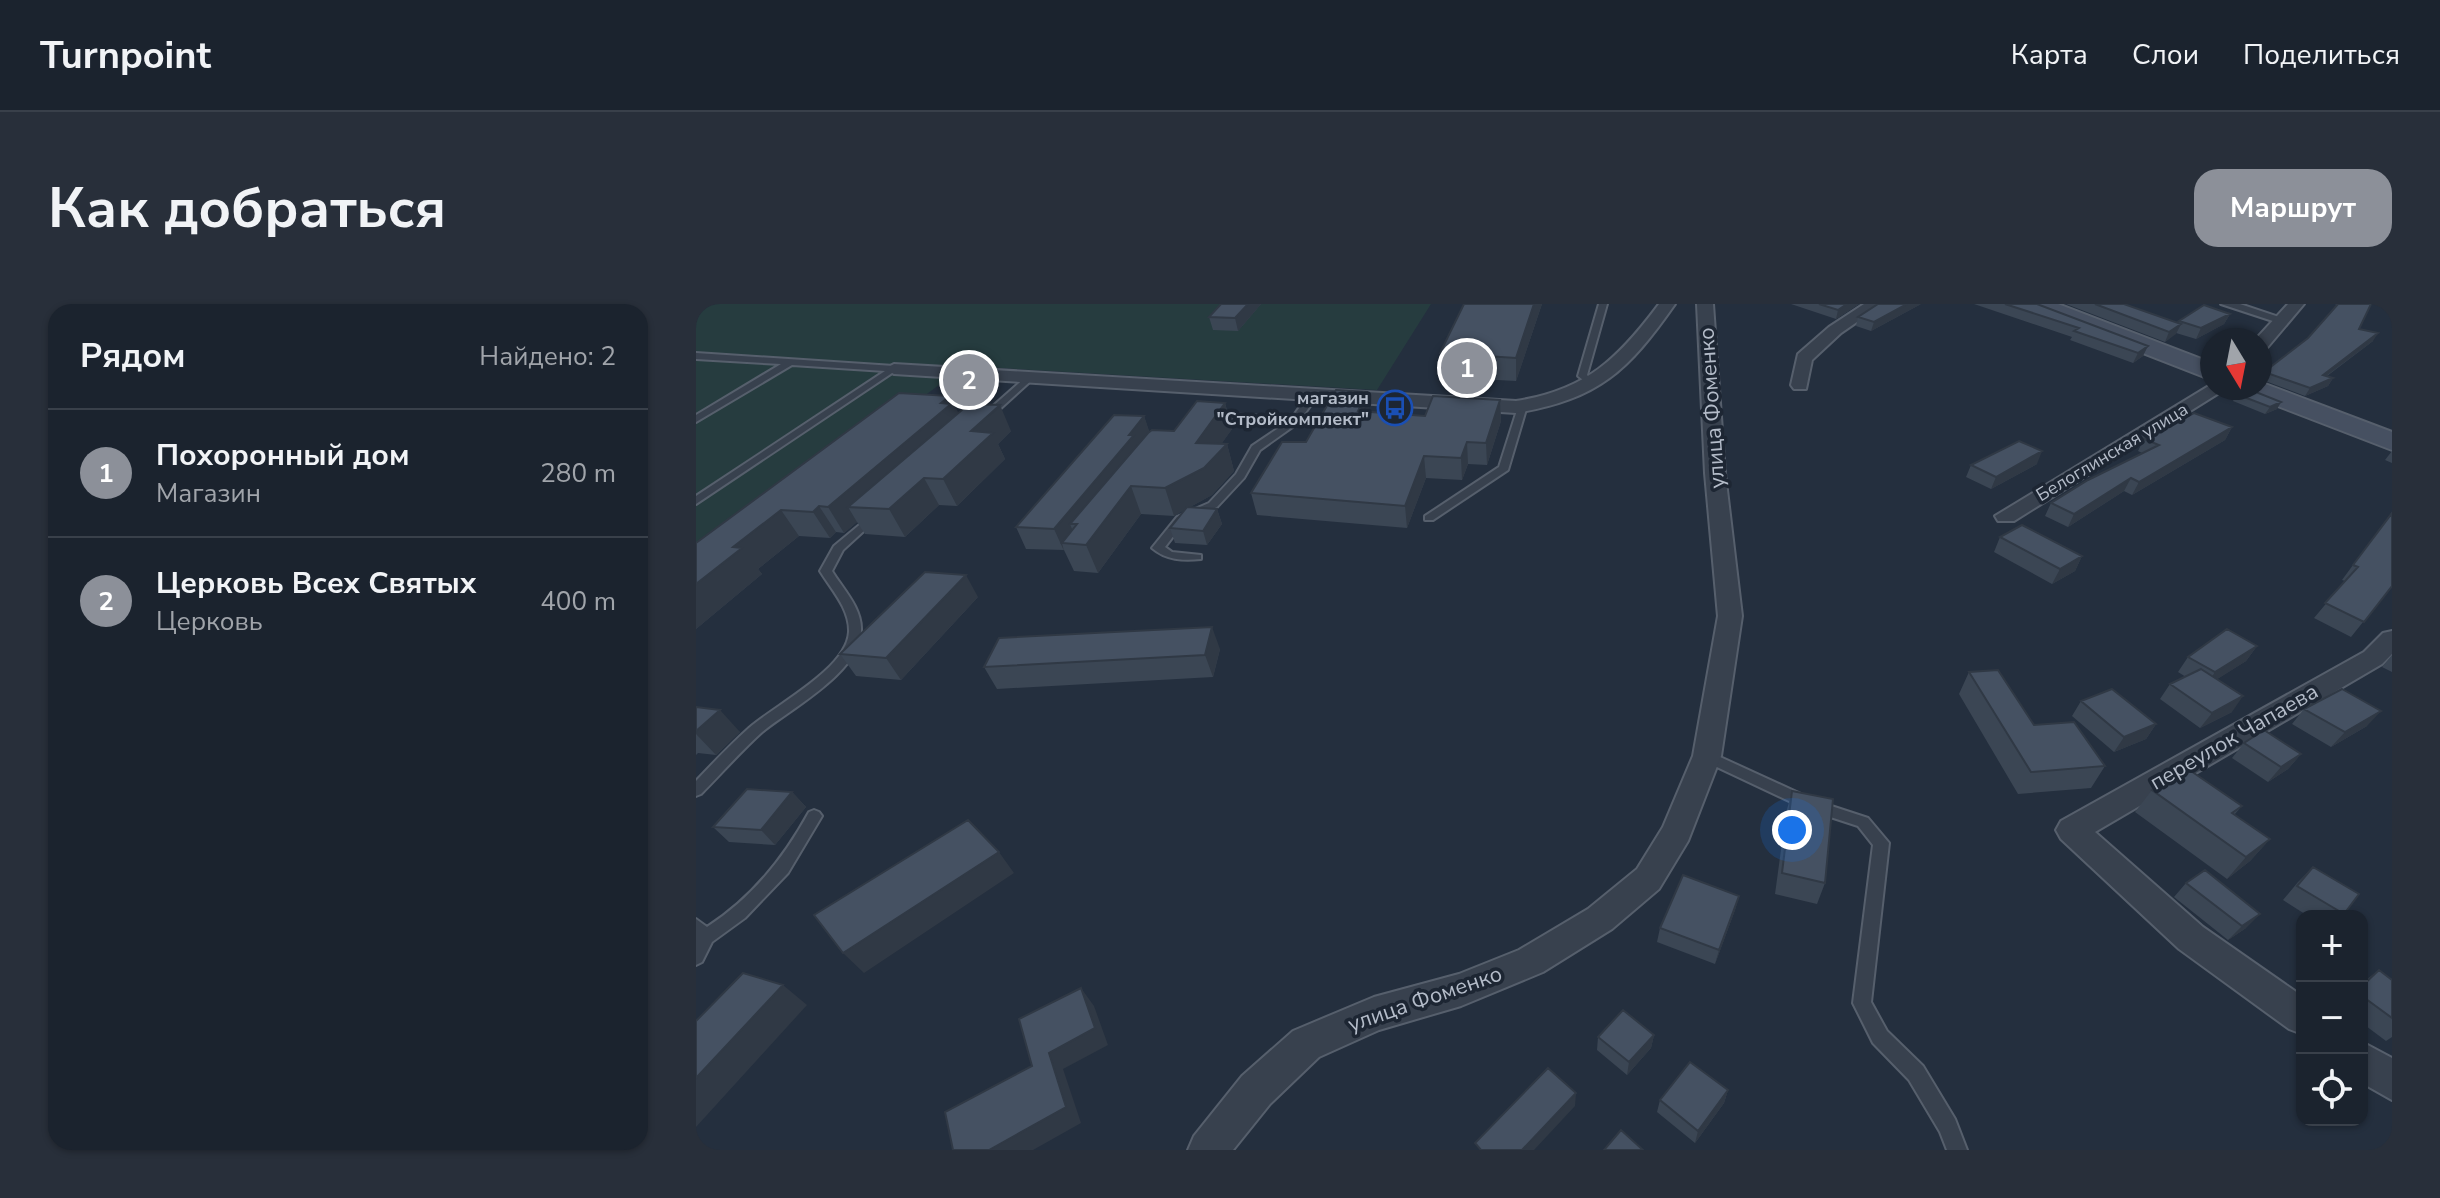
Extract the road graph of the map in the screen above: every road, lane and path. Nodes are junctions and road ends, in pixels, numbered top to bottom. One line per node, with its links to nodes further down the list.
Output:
1 (1603, 304): 15 (lane)
2 (1667, 304): 15 (street)
3 (1705, 304): 32 (street, улица Фоменко)
4 (1875, 304): 16 (street)
5 (2038, 304): 12 (main road)
6 (2227, 304): 8 (street)
7 (2296, 304): 8 (street)
8 (2282, 320): 9 (street)
9 (2272, 331)
10 (696, 356): 11 (lane)
11 (791, 362): 13 (lane); 22 (lane)
12 (2200, 367)
13 (894, 369): 14 (street); 26 (lane)
14 (1030, 378): 18 (street); 24 (lane)
15 (1592, 384): 20 (street)
16 (1800, 385)
17 (2272, 395): 25 (main road)
18 (1312, 396): 20 (street); 23 (lane)
19 (2200, 399): 28 (street, Белоглинская улица)
20 (1522, 406): 29 (lane)
21 (1219, 415): 23 (lane)
22 (696, 419)
23 (1295, 421): 30 (lane)
24 (976, 425)
25 (2392, 442)
26 (696, 501)
27 (884, 507): 33 (lane)
28 (2006, 516)
29 (1429, 518)
30 (1197, 557)
31 (2392, 639): 37 (street, переулок Чапаева)
32 (1707, 756): 40 (street, улица Фоменко); 41 (lane)
33 (696, 790)
34 (814, 816): 35 (lane)
35 (701, 931): 36 (lane)
36 (696, 957)
37 (2296, 1013)
38 (2368, 1064): 39 (street)
39 (2392, 1081)
40 (1208, 1150)
41 (1957, 1150)

